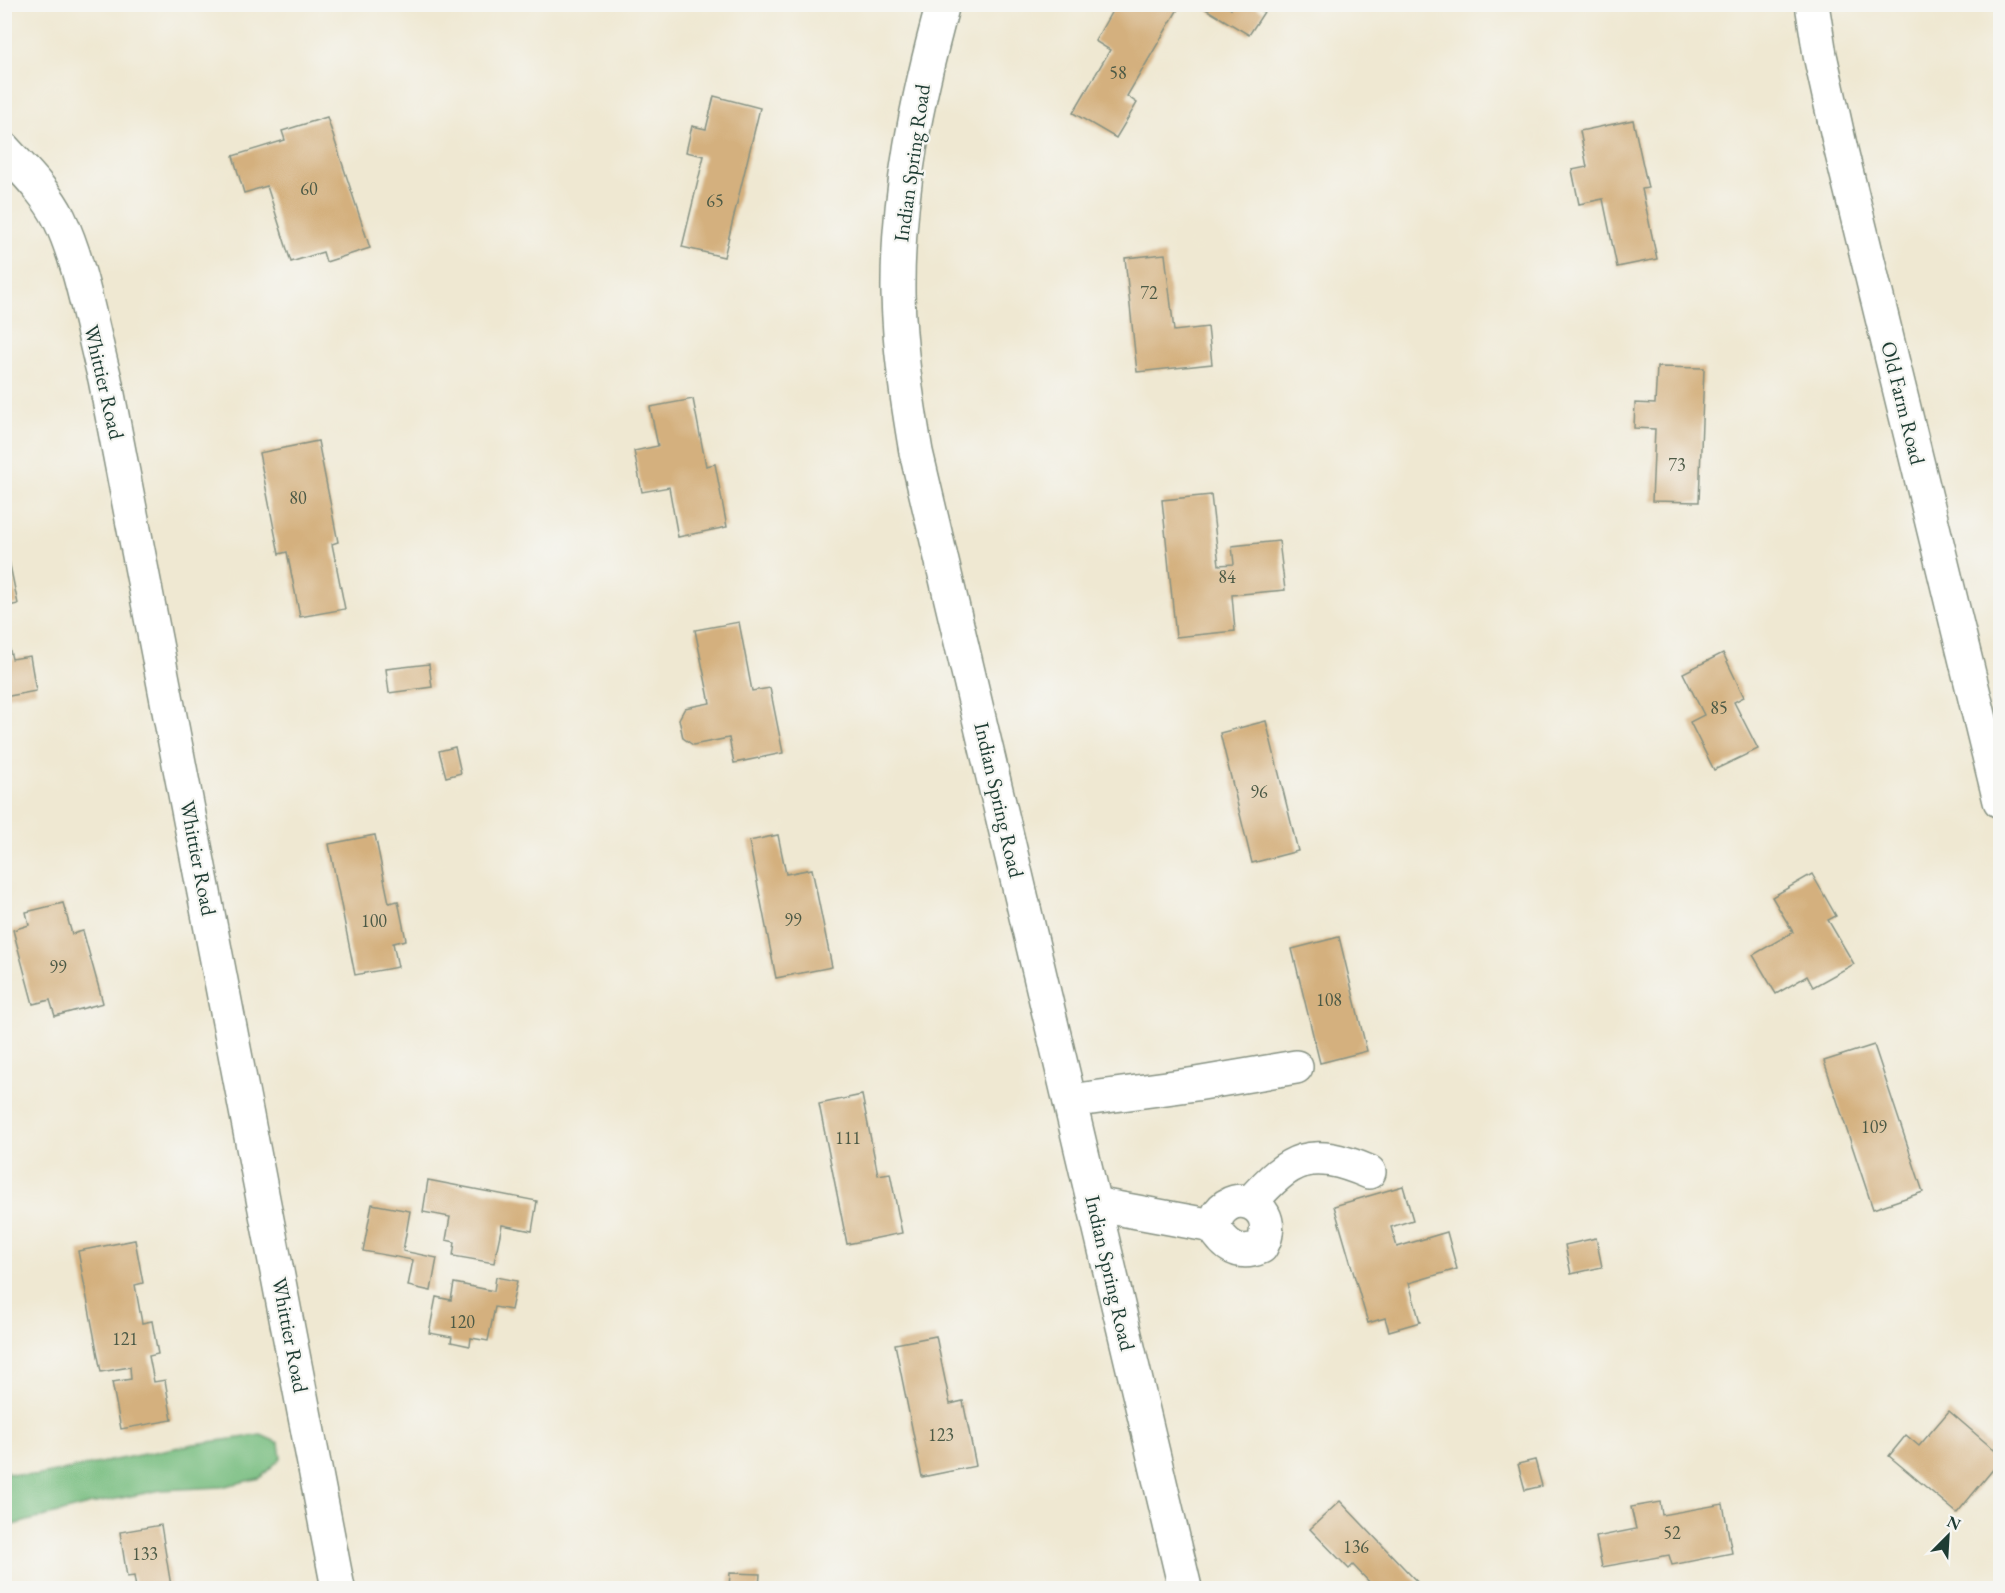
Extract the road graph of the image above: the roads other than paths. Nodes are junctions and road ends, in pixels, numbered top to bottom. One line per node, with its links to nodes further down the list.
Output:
1 (943, 4): 6 (street, Indian Spring Road)
2 (1812, 4): 4 (street, Old Farm Road)
3 (4, 149): 11 (street, Whittier Road)
4 (2001, 801)
5 (1296, 1067): 6 (street)
6 (1070, 1101): 9 (street, Indian Spring Road)
7 (1369, 1172): 8 (street)
8 (1251, 1202): 10 (street); 10 (street)
9 (1094, 1204): 10 (street); 12 (street, Indian Spring Road)
10 (1213, 1226)
11 (338, 1588)
12 (1185, 1588)

